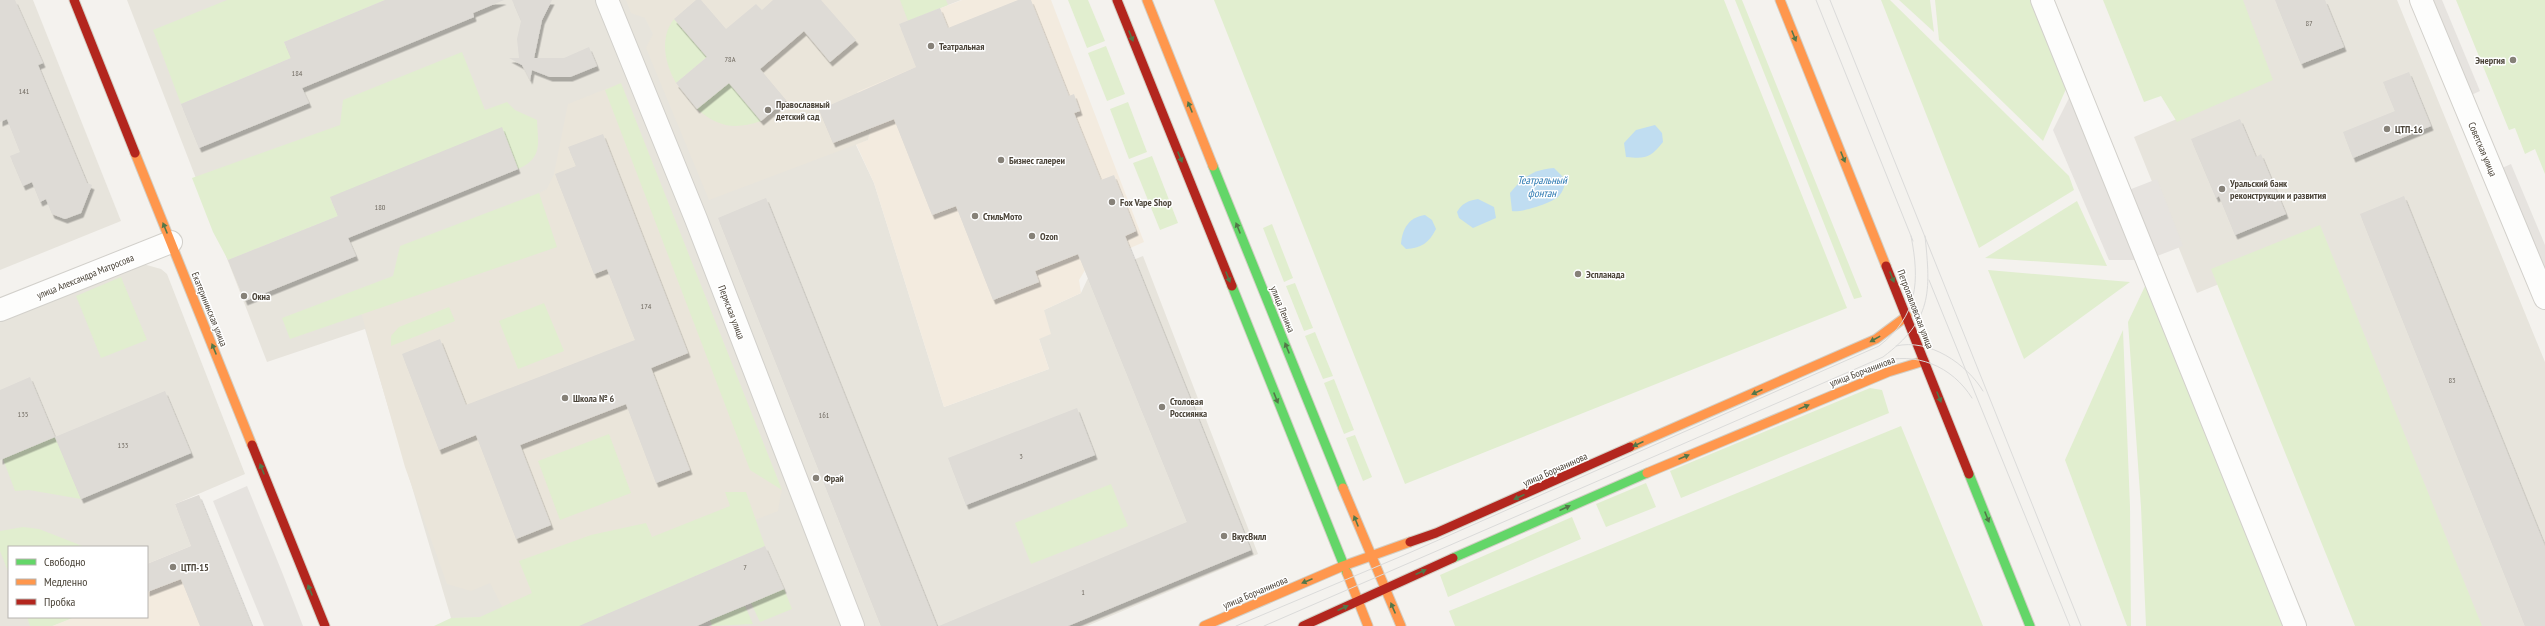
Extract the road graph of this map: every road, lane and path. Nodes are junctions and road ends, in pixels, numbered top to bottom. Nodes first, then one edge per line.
1 (74, 0) edge
2 (607, 0) edge
3 (1117, 0) edge
4 (1147, 0) edge
5 (1780, 0) edge
6 (2042, 0) edge
7 (2421, 0) edge
8 (171, 242) junction
9 (2545, 298) edge
10 (0, 310) edge
11 (1907, 316) junction
12 (1924, 361) junction
13 (1372, 557) junction
14 (1343, 566) junction
15 (1385, 589) junction
16 (1358, 601) junction
17 (325, 626) edge
18 (853, 626) edge
19 (1204, 626) edge
20 (1303, 626) edge
21 (1368, 626) edge
22 (1401, 626) edge
23 (2030, 626) edge
24 (2295, 626) edge

8 -> 1 main road, Екатерининская улица
2 - 18 street, Пермская улица
3 -> 14 main road
13 -> 4 main road, улица Ленина
5 -> 11 main road, Петропавловская улица
6 - 24 street
7 - 9 street, Советская улица
8 - 10 street, улица Александра Матросова
17 -> 8 main road, Екатерининская улица
11 - 12 main road, Петропавловская улица
11 -> 13 main road, улица Борчанинова
15 -> 12 main road, улица Борчанинова
12 -> 23 main road, Петропавловская улица
13 - 14 main road, улица Борчанинова
13 - 15 main road, улица Ленина
14 - 16 main road
14 -> 19 main road, улица Борчанинова
15 - 16 main road, улица Борчанинова
22 -> 15 main road, улица Ленина
20 -> 16 main road, улица Борчанинова
16 - 21 main road

